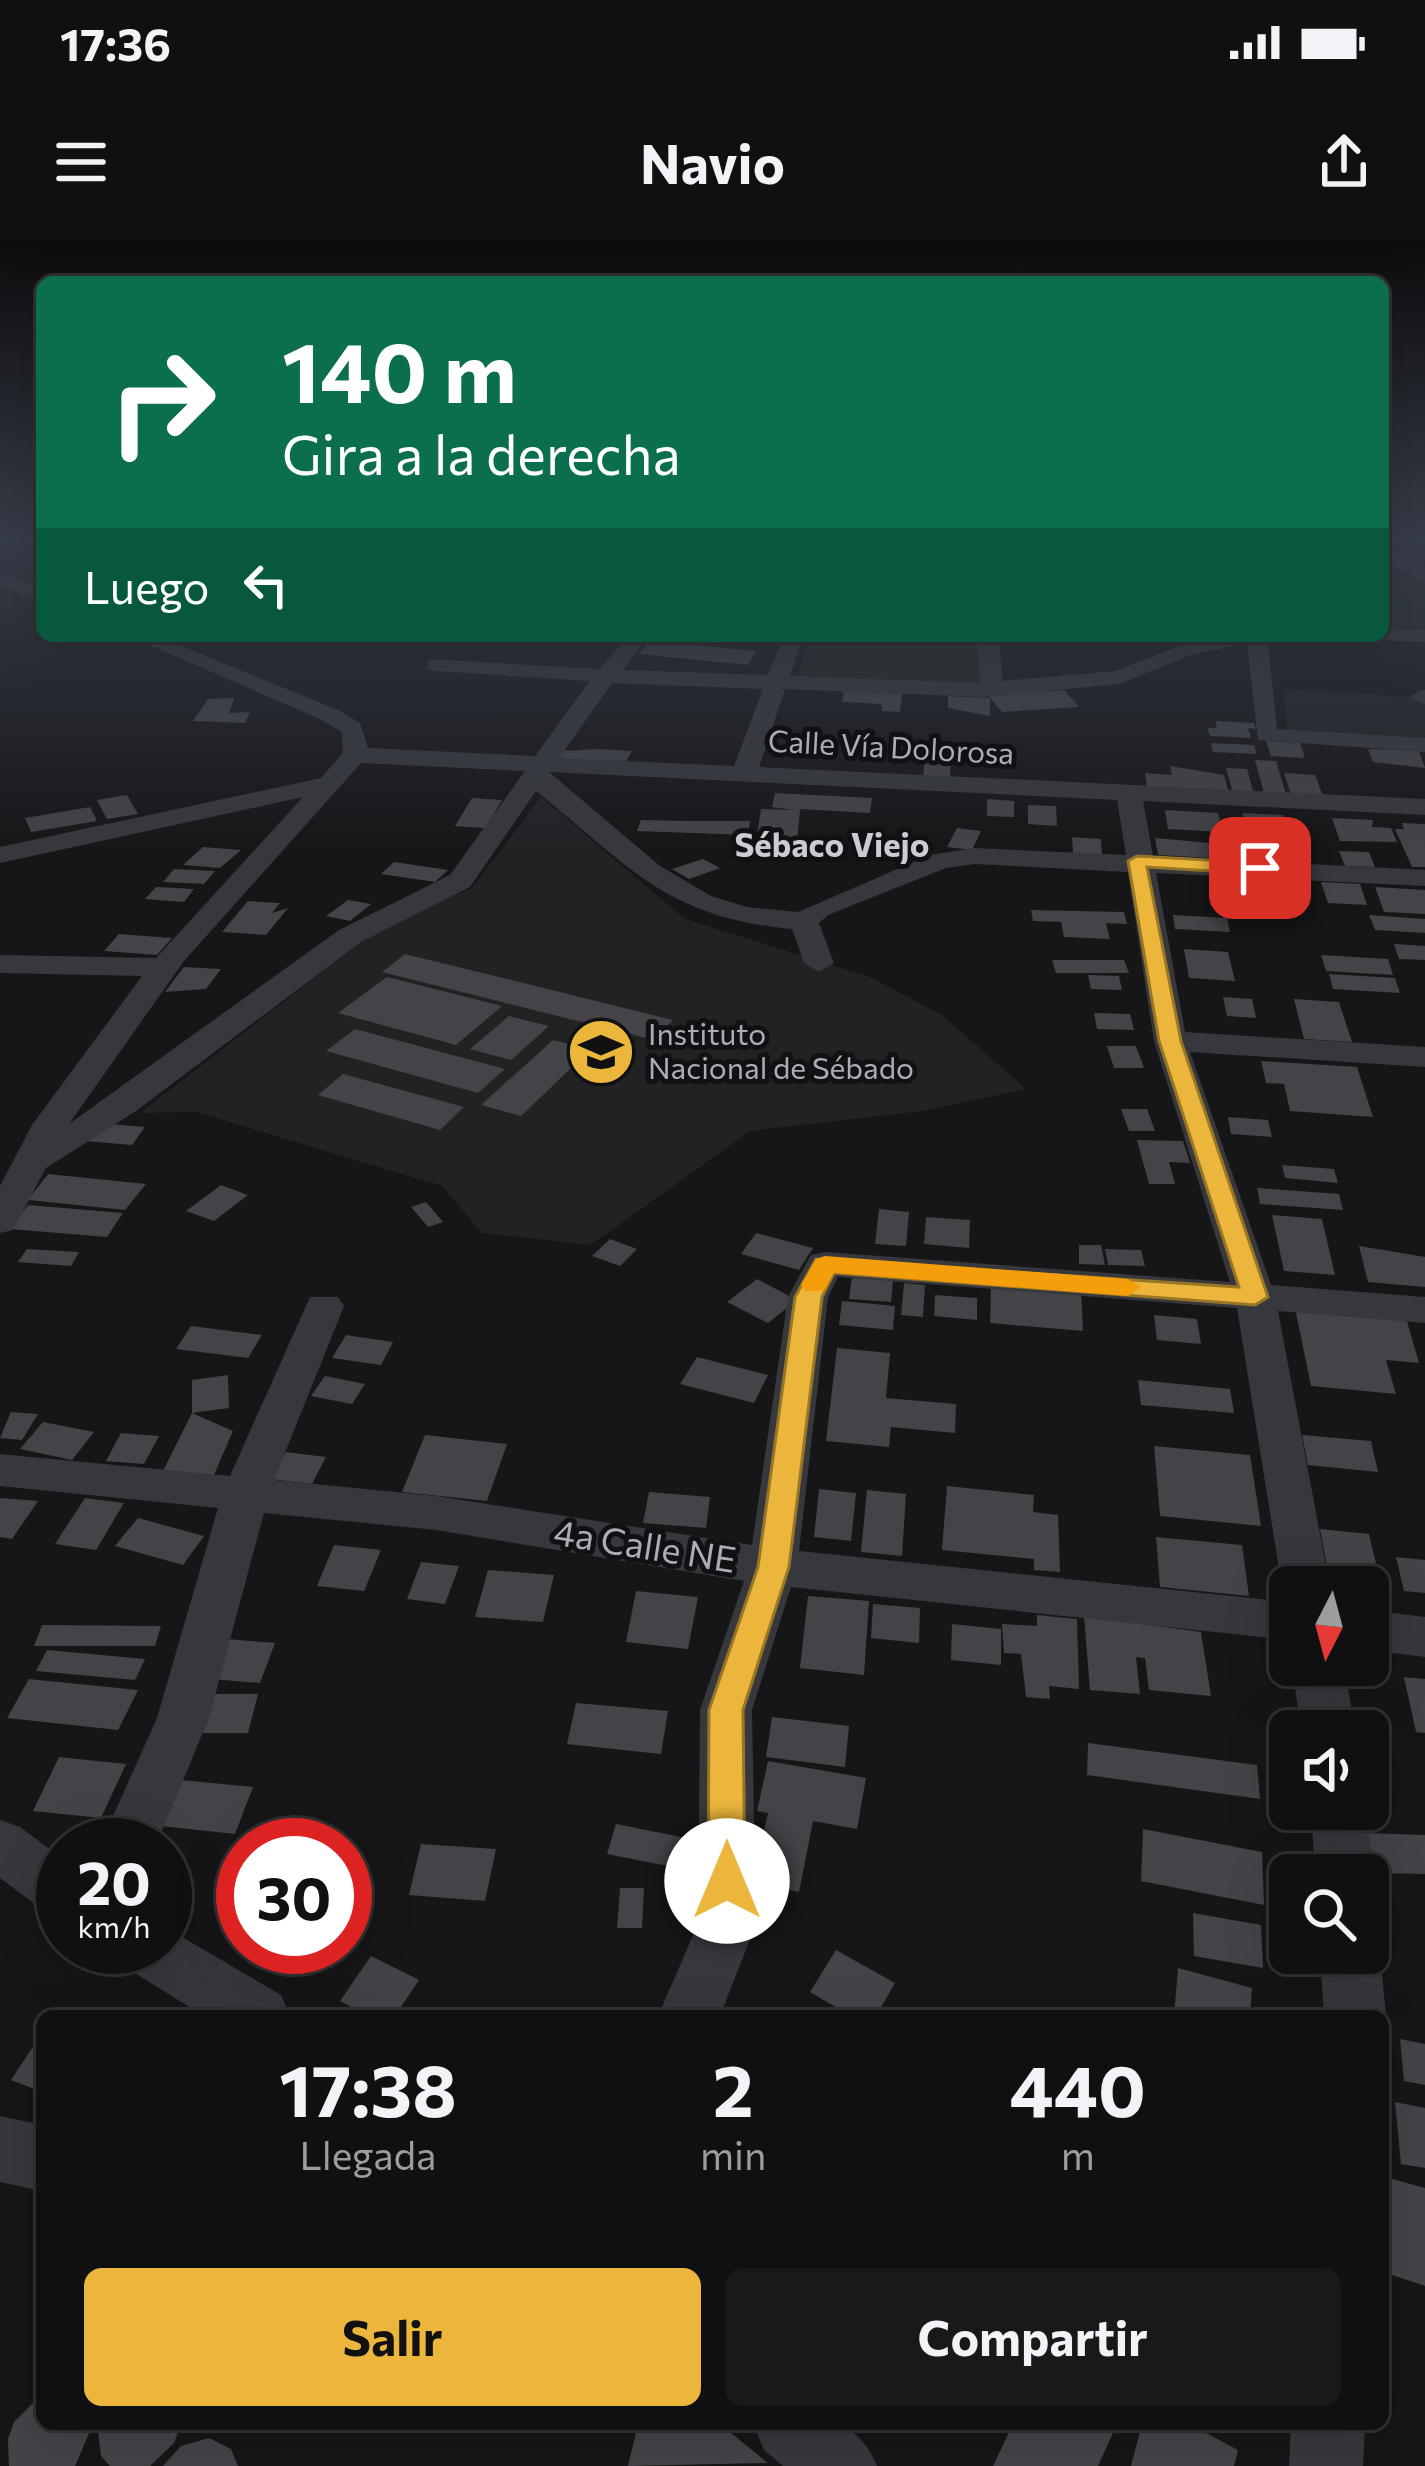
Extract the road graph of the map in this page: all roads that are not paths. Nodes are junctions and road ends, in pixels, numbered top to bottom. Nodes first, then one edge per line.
1 (160, 645) edge
2 (632, 645) edge
3 (790, 645) edge
4 (989, 645) edge
5 (1210, 645) edge
6 (1254, 645) edge
7 (436, 664) dead end
8 (606, 676) junction
9 (777, 683) junction
10 (992, 689) junction
11 (1425, 746) edge
12 (355, 755) junction
13 (541, 771) junction
14 (744, 774) junction
15 (335, 782) junction
16 (1129, 793) junction
17 (1425, 807) edge
18 (3, 854) edge
19 (1137, 861) junction
20 (1425, 878) edge
21 (0, 886) edge
22 (804, 921) junction
23 (819, 963) dead end
24 (0, 964) edge
25 (164, 967) junction
26 (1170, 1041) junction
27 (1425, 1057) edge
28 (36, 1160) junction
29 (0, 1222) edge
30 (1255, 1297) junction
31 (324, 1306) dead end
32 (1425, 1310) edge
33 (0, 1470) edge
34 (245, 1496) junction
35 (1302, 1566) edge
36 (773, 1567) junction
37 (1269, 1619) edge
38 (1389, 1632) edge
39 (1425, 1636) edge
40 (140, 1818) edge
41 (0, 1845) edge
42 (36, 1872) edge
43 (190, 1974) edge
44 (1352, 1974) edge
45 (249, 2010) edge
46 (691, 2010) edge
47 (1355, 2010) edge
48 (0, 2149) edge
49 (36, 2157) edge
50 (797, 2430) edge
51 (1328, 2430) edge
52 (840, 2466) edge
53 (1326, 2466) edge

1 - 12 street
2 - 8 street
3 - 9 street
4 - 10 street
5 - 10 street
6 - 11 street
7 - 8 street
8 - 9 street
8 - 13 street
9 - 10 street
9 - 14 street
12 - 13 street, Calle Vía Dolorosa
12 - 15 street
13 - 14 street, Calle Vía Dolorosa
13 - 22 street
13 - 28 street
14 - 16 street, Calle Vía Dolorosa
15 - 18 street
15 - 25 street
16 - 17 street, Calle Vía Dolorosa
16 - 19 street
18 - 21 street
19 - 20 street
19 - 22 street
19 - 26 street
22 - 23 street
24 - 25 street
25 - 28 street
26 - 27 street
26 - 30 street
28 - 29 street
30 - 32 street
30 - 35 street
30 - 36 street
31 - 34 street
33 - 34 street, 4a Calle NE
34 - 36 street, 4a Calle NE
34 - 40 street
36 - 37 street, 4a Calle NE
36 - 46 street
38 - 39 street
41 - 42 street
43 - 45 street
44 - 47 street
48 - 49 street
50 - 52 street
51 - 53 street

